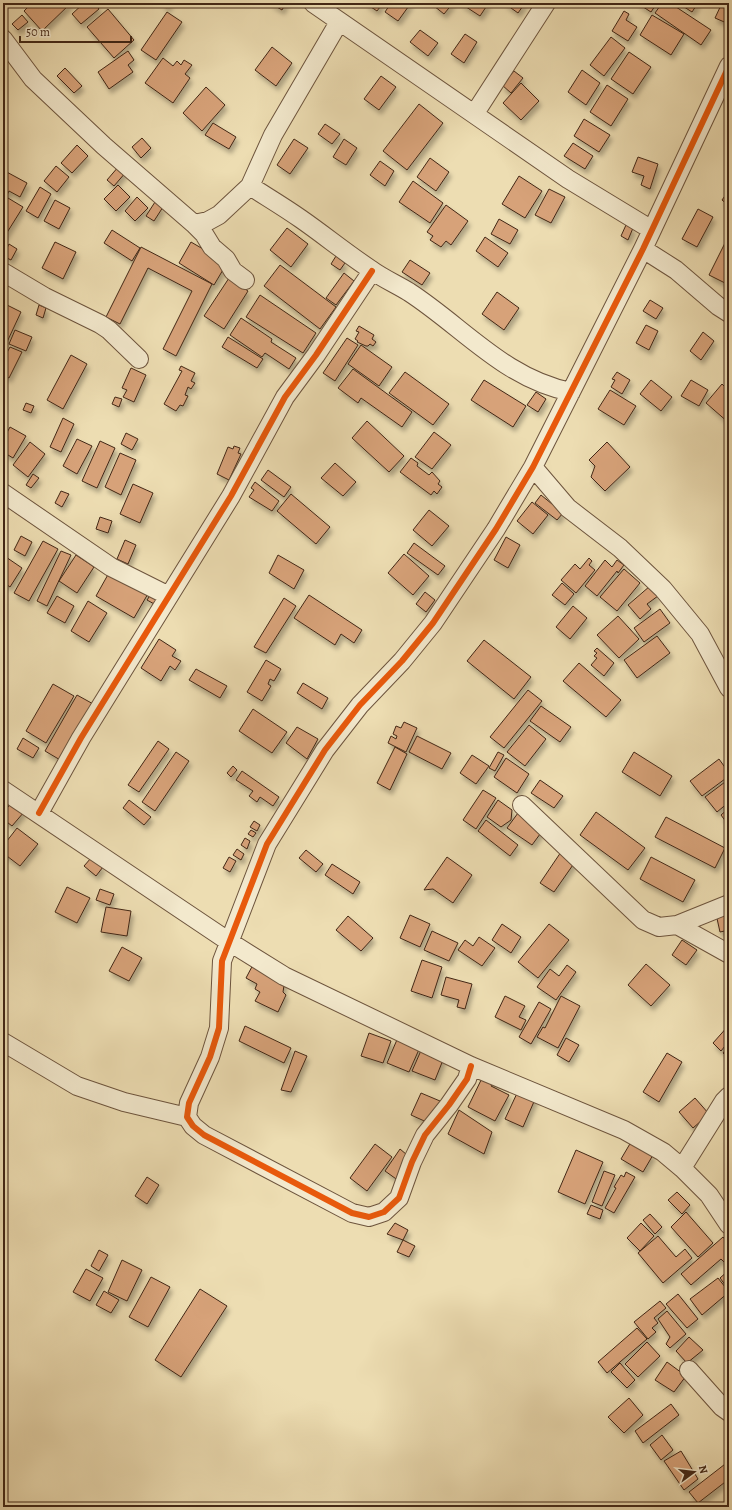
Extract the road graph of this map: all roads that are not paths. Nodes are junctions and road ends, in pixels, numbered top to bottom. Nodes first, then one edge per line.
1 (313, 3) edge
2 (546, 3) edge
3 (340, 22) junction
4 (3, 39) edge
5 (3, 63) edge
6 (21, 64) junction
7 (729, 66) edge
8 (475, 113) junction
9 (250, 186) junction
10 (194, 224) junction
11 (652, 230) junction
12 (643, 249) junction
13 (372, 271) junction
14 (3, 272) edge
15 (245, 280) dead end
16 (729, 312) edge
17 (139, 360) dead end
18 (571, 392) junction
19 (532, 467) junction
20 (3, 493) edge
21 (170, 596) junction
22 (729, 688) edge
23 (3, 790) edge
24 (522, 805) dead end
25 (39, 813) junction
26 (729, 904) edge
27 (703, 913) junction
28 (676, 925) junction
29 (701, 938) junction
30 (228, 941) junction
31 (729, 954) edge
32 (3, 1042) edge
33 (471, 1066) junction
34 (729, 1096) edge
35 (187, 1117) junction
36 (682, 1168) junction
37 (729, 1225) edge
38 (689, 1370) dead end
39 (729, 1412) edge

1 - 3 street
2 - 8 street
3 - 8 street
3 - 9 street
4 - 6 street
5 - 6 street
6 - 10 street
7 - 11 street
8 - 11 street
9 - 10 street
9 - 13 street
10 - 15 street
11 - 12 street
12 - 16 street
12 - 18 street
13 - 18 street
13 - 21 street
14 - 17 street
18 - 19 street
19 - 22 street
19 - 30 street
20 - 21 street
21 - 25 street
23 - 25 street
24 - 28 street
25 - 30 street
26 - 27 street
27 - 28 street
27 - 29 street
28 - 29 street
29 - 31 street
30 - 33 street
30 - 35 street
32 - 35 street
33 - 35 street
33 - 36 street
34 - 36 street
36 - 37 street
38 - 39 street

